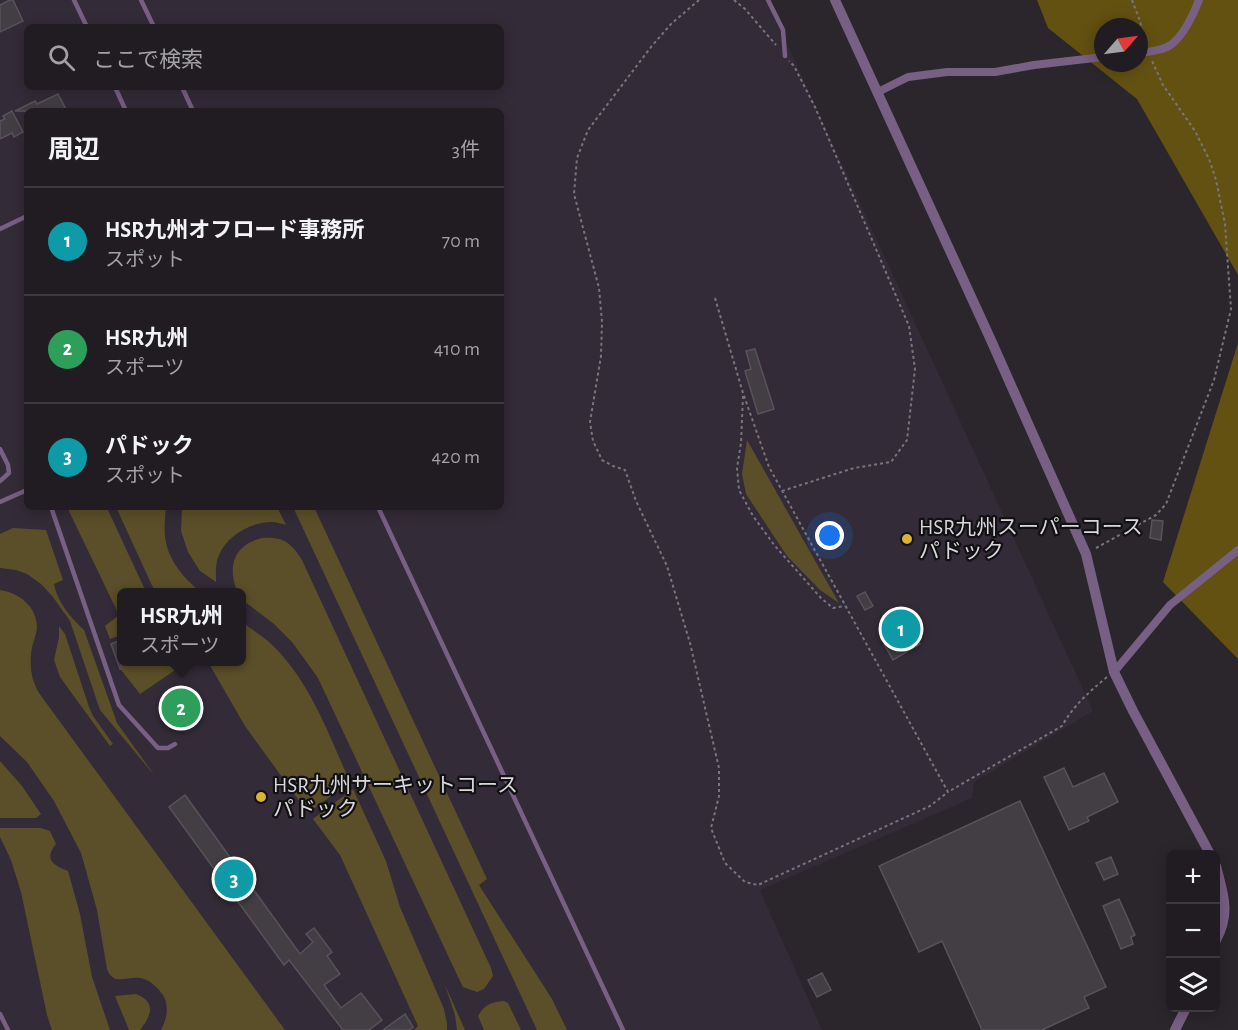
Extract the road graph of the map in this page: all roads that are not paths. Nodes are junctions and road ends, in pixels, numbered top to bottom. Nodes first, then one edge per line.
1 (74, 0) edge
2 (141, 0) edge
3 (768, 0) edge
4 (835, 0) edge
5 (1199, 0) edge
6 (86, 24) edge
7 (153, 24) edge
8 (1148, 52) edge
9 (785, 56) road end
10 (1094, 58) edge
11 (116, 90) edge
12 (183, 90) edge
13 (878, 92) junction
14 (125, 108) edge
15 (192, 108) edge
16 (24, 217) edge
17 (0, 229) edge
18 (0, 449) edge
19 (0, 481) edge
20 (24, 491) edge
21 (0, 502) edge
22 (52, 510) edge
23 (379, 510) edge
24 (1238, 550) edge
25 (1114, 672) junction
26 (175, 744) dead end
27 (1207, 850) edge
28 (1220, 882) edge
29 (1220, 932) edge
30 (1184, 1012) edge
31 (0, 1014) edge
32 (8, 1030) edge
33 (623, 1030) edge
34 (1175, 1030) edge

1 - 6 lane
2 - 7 lane
3 - 9 lane
4 - 13 street
5 - 8 street
10 - 13 street
11 - 14 lane
12 - 15 lane
13 - 25 street
16 - 17 lane
18 - 19 lane
20 - 21 lane
22 - 26 lane
23 - 33 lane
24 - 25 street
25 - 27 street
28 - 29 street
30 - 34 street
31 - 32 lane

